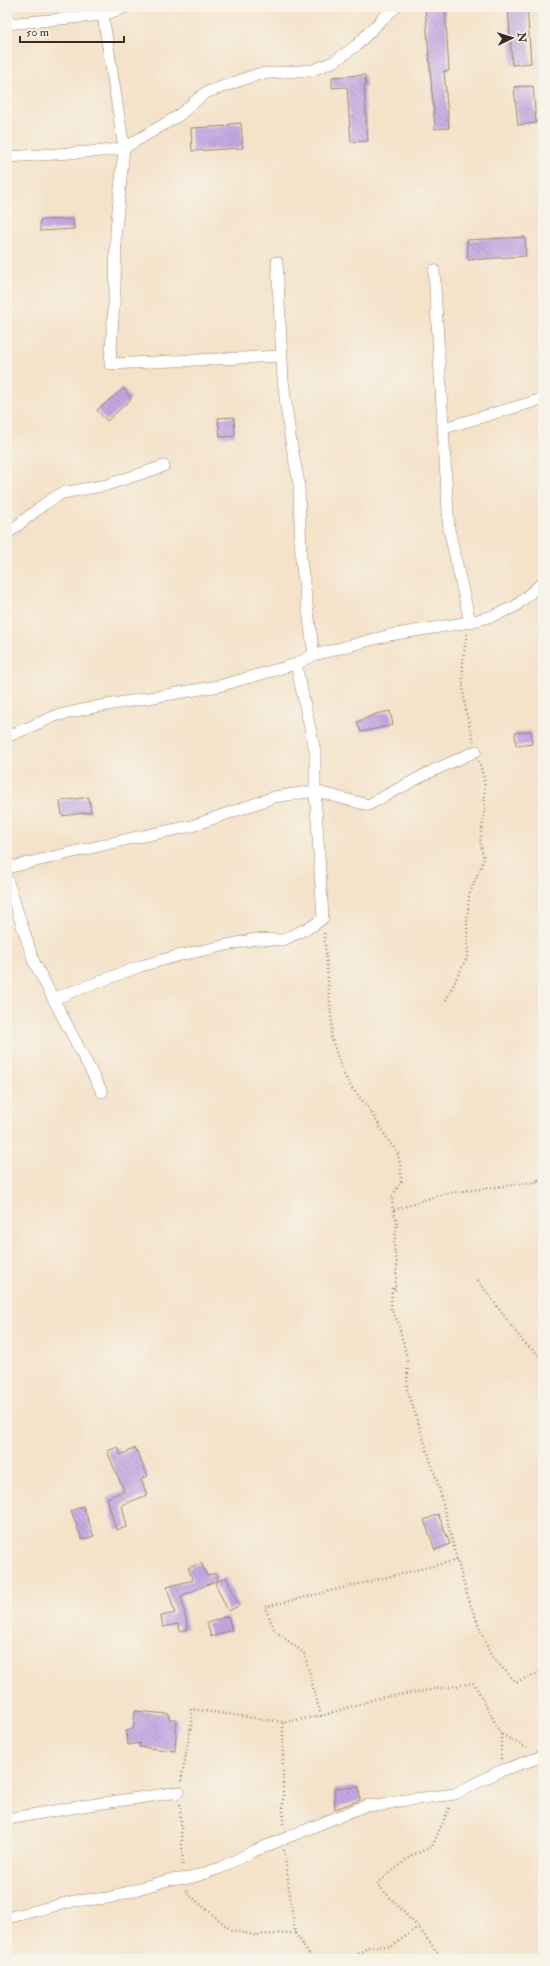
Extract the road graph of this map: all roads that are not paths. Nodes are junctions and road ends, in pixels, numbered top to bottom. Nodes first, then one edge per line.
1 (127, 7) edge
2 (396, 7) edge
3 (103, 15) junction
4 (7, 24) edge
5 (124, 148) junction
6 (7, 157) edge
7 (277, 262) dead end
8 (434, 270) dead end
9 (281, 356) junction
10 (543, 399) edge
11 (444, 428) junction
12 (164, 466) dead end
13 (7, 534) edge
14 (543, 582) edge
15 (470, 622) junction
16 (314, 655) junction
17 (296, 664) junction
18 (7, 738) edge
19 (476, 751) road end
20 (315, 791) junction
21 (7, 868) edge
22 (7, 879) edge
23 (53, 999) junction
24 (102, 1092) dead end
25 (542, 1756) edge
26 (180, 1792) dead end
27 (7, 1820) edge
28 (7, 1918) edge

1 - 3 street
2 - 5 street
3 - 4 street
3 - 5 street
5 - 6 street
5 - 9 street
7 - 9 street
8 - 11 street
9 - 16 street
10 - 11 street
11 - 15 street
12 - 13 street
14 - 15 street
15 - 16 street
16 - 17 street
17 - 18 street
17 - 20 street
19 - 20 street
20 - 21 street
20 - 23 street
22 - 23 street
23 - 24 street
25 - 28 street
26 - 27 street

